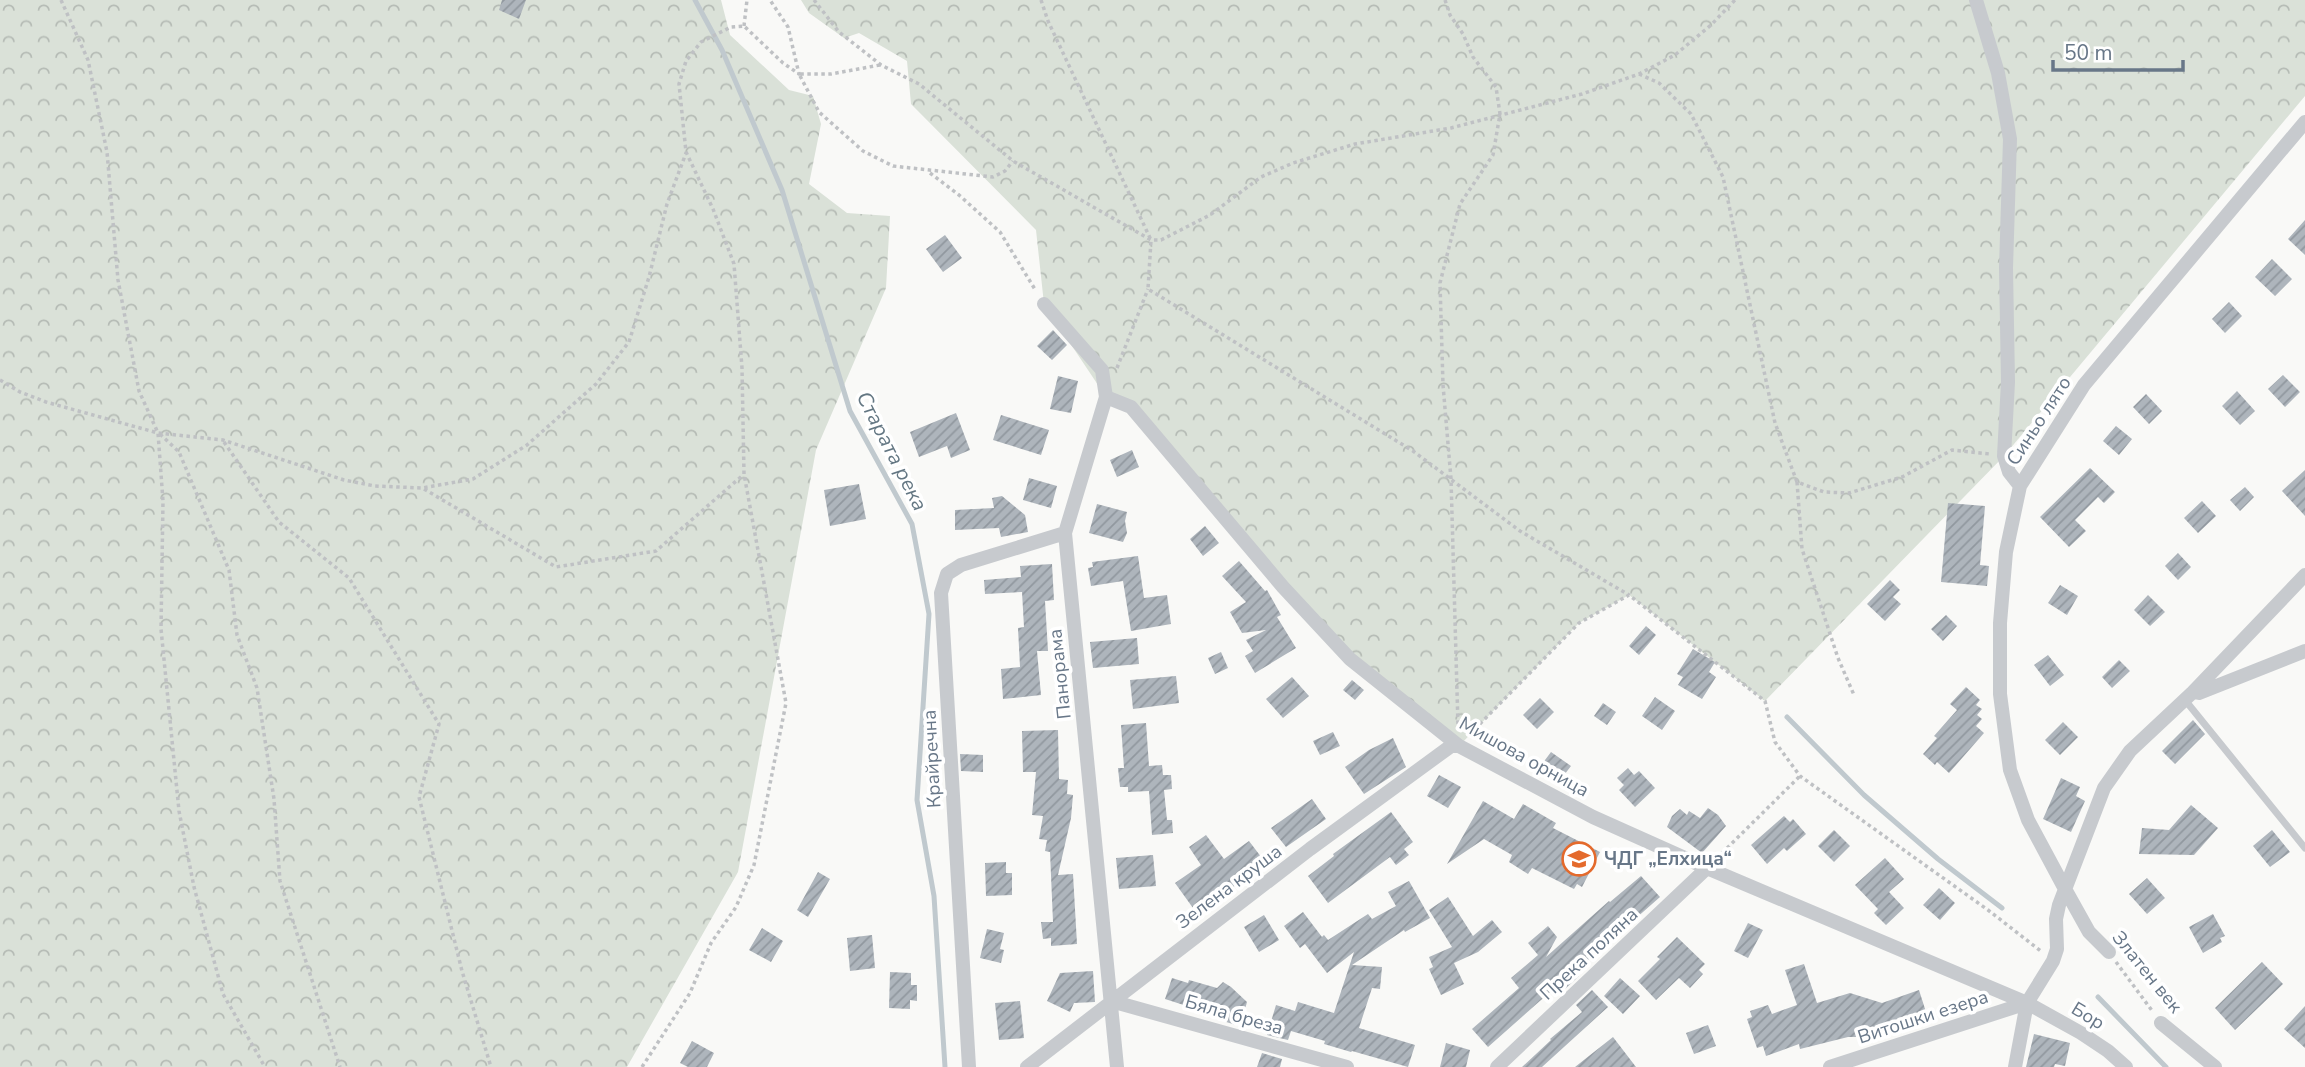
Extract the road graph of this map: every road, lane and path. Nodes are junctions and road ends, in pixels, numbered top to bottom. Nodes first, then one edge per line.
1 (61, 0) edge
2 (747, 0) edge
3 (770, 0) edge
4 (814, 0) edge
5 (1041, 0) edge
6 (1445, 0) edge
7 (1735, 0) edge
8 (1976, 0) edge
9 (744, 26) junction
10 (881, 65) junction
11 (1639, 74) junction
12 (799, 75) junction
13 (1500, 114) junction
14 (2305, 122) edge
15 (686, 152) junction
16 (1013, 161) junction
17 (929, 172) junction
18 (1151, 240) junction
19 (1148, 289) junction
20 (1044, 304) joint
21 (0, 380) edge
22 (1106, 397) junction
23 (158, 433) junction
24 (223, 440) junction
25 (2004, 456) junction
26 (744, 474) junction
27 (1451, 479) junction
28 (1797, 482) junction
29 (2020, 486) junction
30 (422, 488) junction
31 (1065, 533) junction
32 (2305, 575) edge
33 (1629, 595) junction
34 (2305, 651) edge
35 (1854, 695) dead end
36 (2189, 696) junction
37 (1459, 746) junction
38 (1800, 776) junction
39 (2305, 848) edge
40 (1707, 868) junction
41 (2065, 889) junction
42 (2109, 952) joint
43 (2053, 961) junction
44 (1111, 1001) junction
45 (2027, 1003) junction
46 (2161, 1023) joint
47 (265, 1067) edge
48 (340, 1067) edge
49 (491, 1067) edge
50 (642, 1067) edge
51 (969, 1067) edge
52 (1027, 1067) edge
53 (1117, 1067) edge
54 (1347, 1067) edge
55 (1497, 1067) edge
56 (1830, 1067) edge
57 (2015, 1067) edge
58 (2126, 1067) edge
59 (2215, 1067) edge

1 - 23 path
2 - 9 path
3 - 12 path
4 - 10 path
5 - 18 path
6 - 13 path
7 - 11 path
8 - 25 street
9 - 12 path
9 - 15 path
10 - 12 path
10 - 16 path
11 - 13 path
11 - 28 path
12 - 17 path
13 - 18 path
13 - 27 path
14 - 29 street, Синьо лято
15 - 26 path
15 - 30 path
16 - 17 path
16 - 18 path
17 - 20 path
18 - 19 path
19 - 22 path
19 - 27 path
20 - 22 street
21 - 23 path
22 - 31 street, Панорама
22 - 37 street, Мишова орница
23 - 24 path
23 - 47 path
23 - 48 path
24 - 30 path
24 - 49 path
25 - 28 path
25 - 29 street
26 - 30 path
26 - 50 path
27 - 33 path
27 - 37 path
28 - 35 path
29 - 41 street, Синьо лято
31 - 44 street, Панорама
31 - 51 street, Крайречна
32 - 36 street
33 - 37 path
33 - 38 path
34 - 36 street
36 - 39 lane
36 - 41 street
37 - 40 street, Мишова орница
37 - 44 street, Зелена круша
38 - 40 path
38 - 43 path
40 - 45 street, Мишова орница
40 - 55 street, Прека поляна
41 - 42 street, Златен век
41 - 43 street
42 - 46 path, Златен век
43 - 45 street
44 - 52 street, Зелена круша
44 - 53 street, Панорама
44 - 54 street, Бяла бреза
45 - 56 street, Витошки езера
45 - 57 street
45 - 58 street, Бор
46 - 59 street, Златен век

